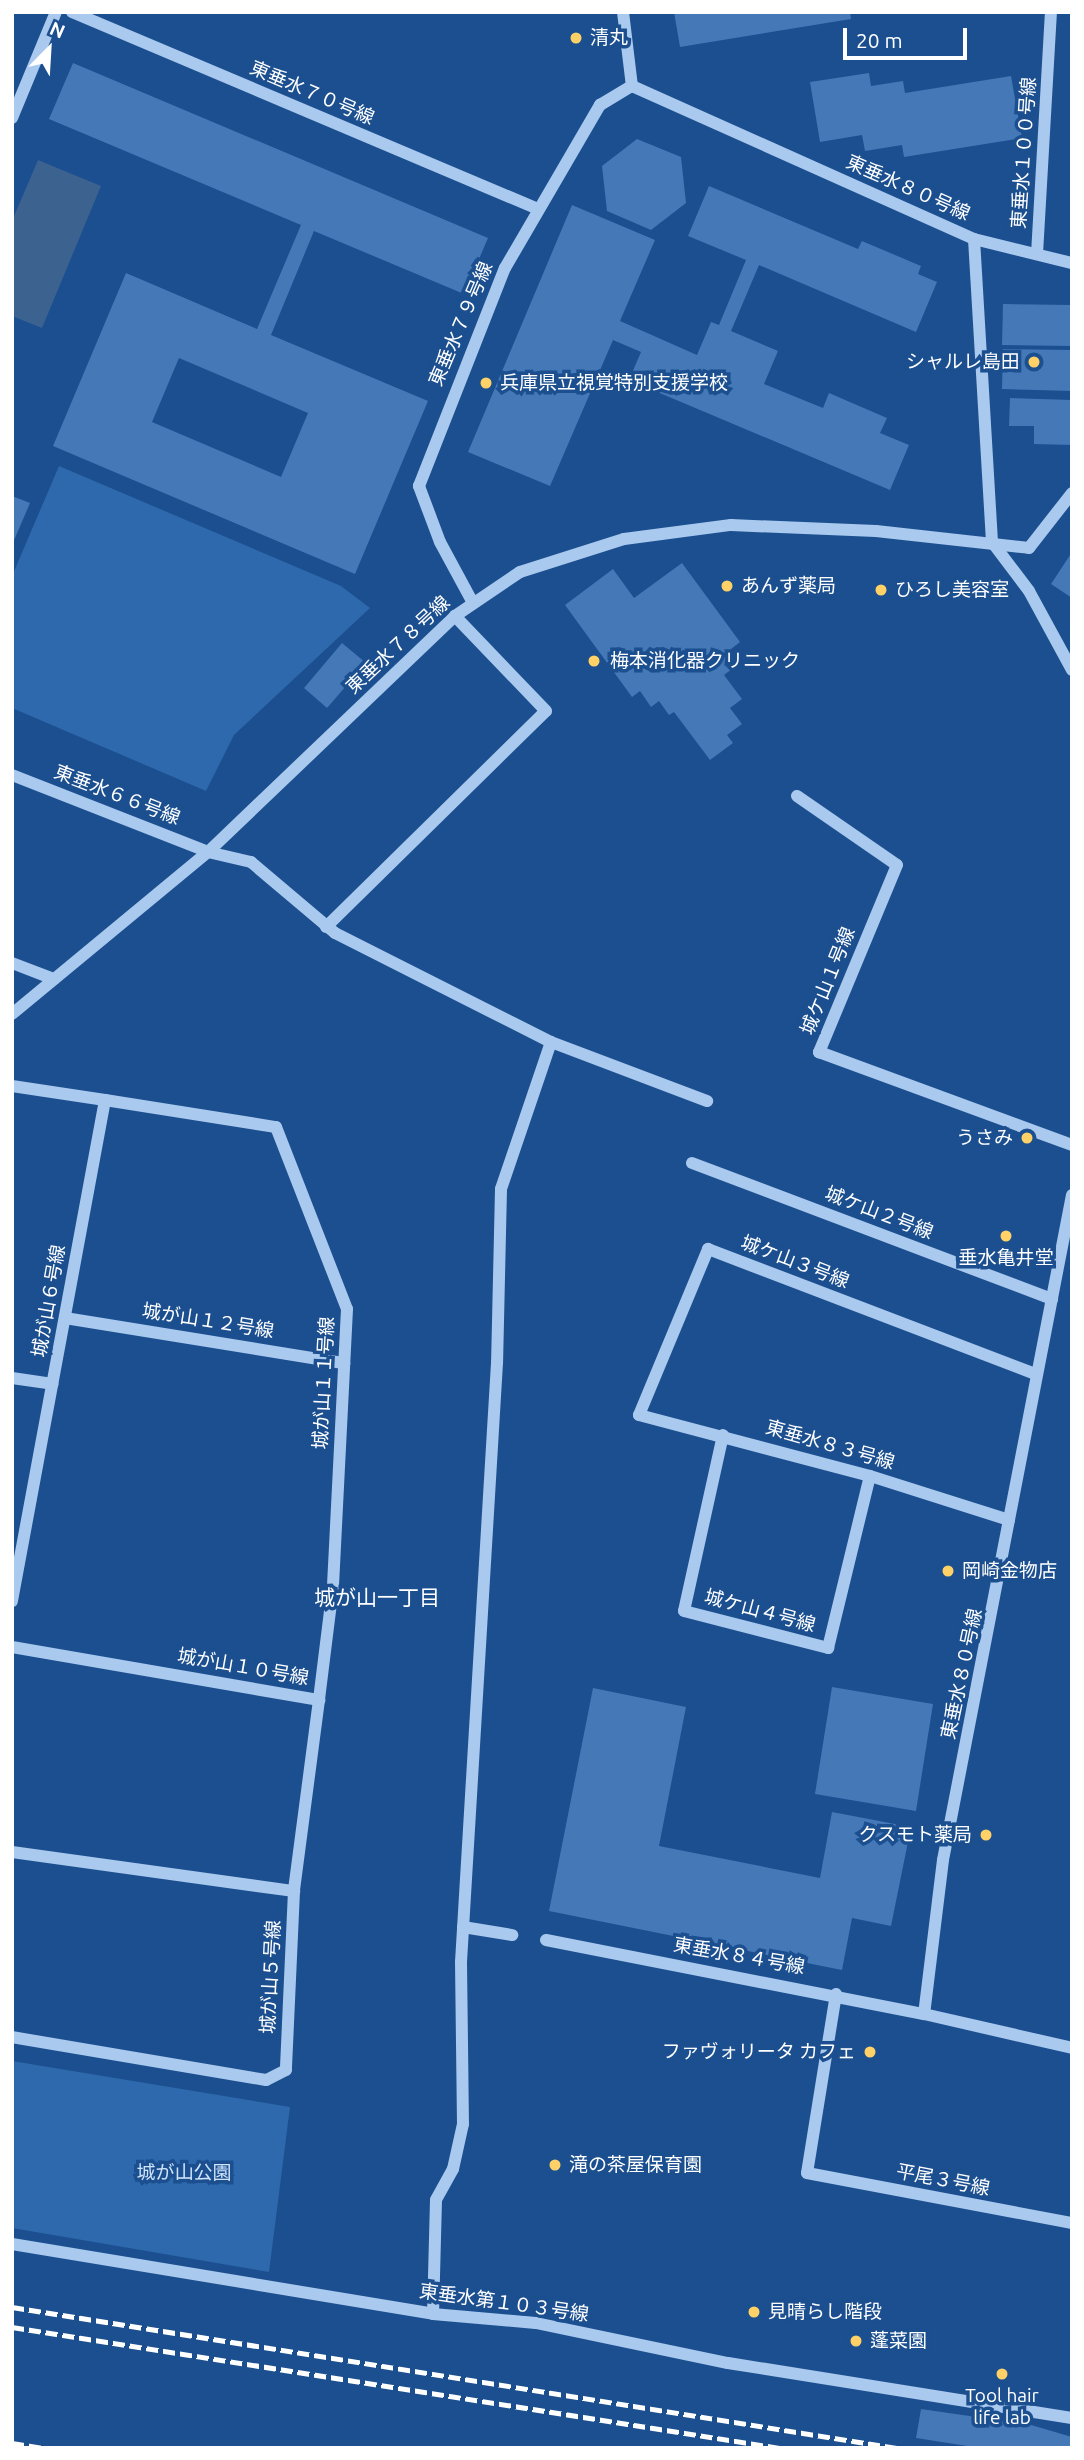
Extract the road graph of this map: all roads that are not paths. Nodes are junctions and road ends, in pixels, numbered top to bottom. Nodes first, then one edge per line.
1 (56, 12) edge
2 (72, 12) edge
3 (623, 12) edge
4 (1051, 12) edge
5 (632, 86) junction
6 (12, 118) edge
7 (538, 209) junction
8 (974, 239) junction
9 (1037, 254) junction
10 (1072, 263) edge
11 (1072, 492) edge
12 (992, 541) junction
13 (473, 603) junction
14 (455, 616) junction
15 (1072, 670) edge
16 (12, 775) edge
17 (797, 796) dead end
18 (208, 852) junction
19 (326, 927) junction
20 (12, 963) edge
21 (54, 979) junction
22 (12, 1014) edge
23 (551, 1042) junction
24 (12, 1086) edge
25 (105, 1100) junction
26 (707, 1101) dead end
27 (1072, 1144) edge
28 (692, 1163) dead end
29 (1072, 1195) edge
30 (1052, 1299) junction
31 (65, 1318) junction
32 (345, 1363) junction
33 (1035, 1374) junction
34 (12, 1378) edge
35 (53, 1384) junction
36 (639, 1415) joint
37 (723, 1435) junction
38 (870, 1476) junction
39 (1009, 1520) junction
40 (12, 1601) edge
41 (12, 1647) edge
42 (319, 1700) junction
43 (12, 1852) edge
44 (294, 1891) junction
45 (463, 1927) junction
46 (512, 1934) dead end
47 (546, 1940) dead end
48 (836, 1994) junction
49 (924, 2014) junction
50 (12, 2037) edge
51 (1072, 2048) edge
52 (1072, 2223) edge
53 (12, 2244) edge
54 (433, 2314) junction
55 (1072, 2418) edge

1 - 6 street
2 - 7 street, 東垂水７０号線
3 - 5 street
4 - 9 street, 東垂水１００号線
5 - 7 street, 東垂水７９号線
5 - 8 street, 東垂水８０号線
7 - 13 street, 東垂水７９号線
8 - 9 street
8 - 12 street, 東垂水８０号線
9 - 10 street
11 - 12 street, 東垂水７８号線
12 - 13 street, 東垂水７８号線
12 - 15 street
13 - 14 street, 東垂水７８号線
14 - 18 street, 東垂水７８号線
14 - 19 street
16 - 18 street, 東垂水６６号線
17 - 27 street, 城ケ山１号線
18 - 19 street, 東垂水６６号線
18 - 21 street, 東垂水７８号線
19 - 23 street, 東垂水６６号線
20 - 21 street
21 - 22 street, 東垂水７８号線
23 - 26 street, 東垂水６６号線
23 - 45 street
24 - 25 street
25 - 31 street, 城が山６号線
25 - 32 street, 城が山１１号線
28 - 30 street, 城ケ山２号線
29 - 30 street, 東垂水８０号線
30 - 33 street, 東垂水８０号線
31 - 32 street, 城が山１２号線
31 - 35 street, 城が山６号線
32 - 42 street, 城が山１１号線
33 - 36 street, 城ケ山３号線
33 - 39 street, 東垂水８０号線
34 - 35 street
35 - 40 street, 城が山６号線
36 - 37 street, 東垂水８３号線
37 - 38 street, 東垂水８３号線
37 - 38 street, 城ケ山４号線
38 - 39 street, 東垂水８３号線
39 - 49 street, 東垂水８０号線
41 - 42 street, 城が山１０号線
42 - 44 street, 城が山１０号線
43 - 44 street
44 - 50 street, 城が山５号線
45 - 46 street
45 - 54 street
47 - 48 street, 東垂水８４号線
48 - 49 street, 東垂水８４号線
48 - 52 street, 平尾３号線
49 - 51 street
53 - 54 street, 東垂水第１０３号線
54 - 55 street, 東垂水第１０３号線

